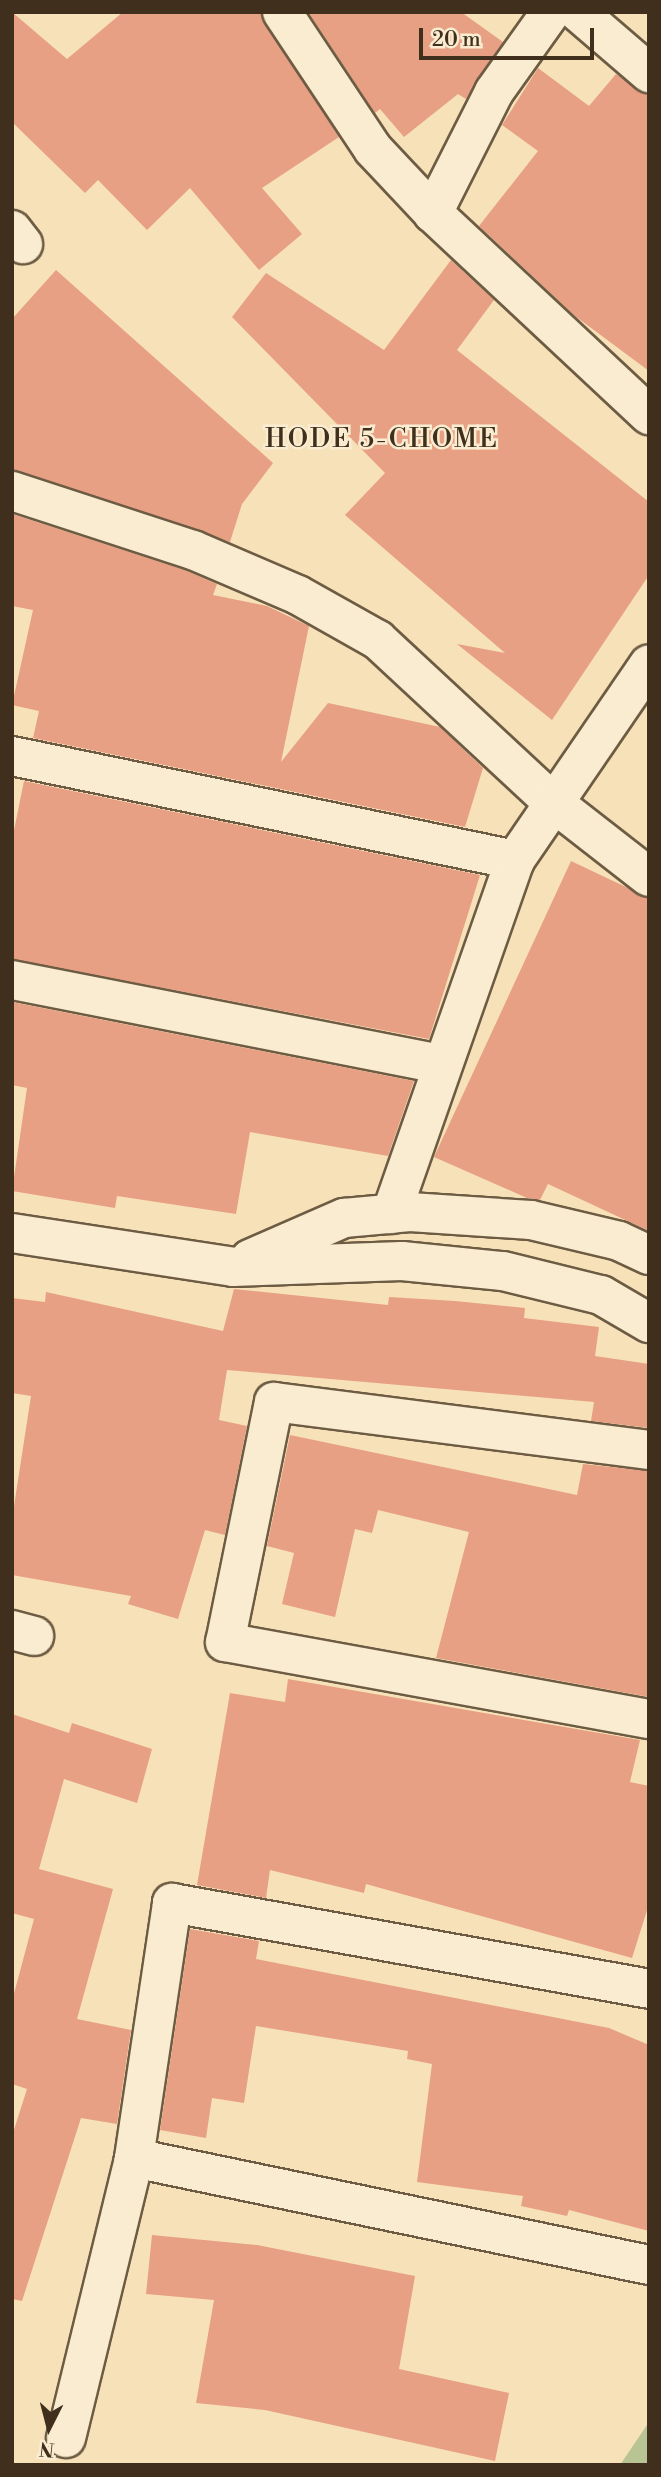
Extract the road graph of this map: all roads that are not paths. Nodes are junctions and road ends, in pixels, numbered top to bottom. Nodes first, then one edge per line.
1 (282, 12) edge
2 (551, 12) edge
3 (578, 12) edge
4 (649, 73) edge
5 (433, 213) junction
6 (649, 415) edge
7 (12, 491) edge
8 (649, 664) edge
9 (12, 756) edge
10 (550, 800) junction
11 (515, 860) junction
12 (649, 877) edge
13 (12, 980) edge
14 (442, 1065) junction
15 (391, 1214) junction
16 (12, 1233) edge
17 (649, 1255) edge
18 (233, 1267) junction
19 (649, 1323) edge
20 (649, 1450) edge
21 (649, 1719) edge
22 (649, 1989) edge
23 (134, 2158) junction
24 (649, 2265) edge
25 (66, 2438) dead end

1 - 5 street
2 - 5 street
3 - 4 street
5 - 6 street
7 - 10 street
8 - 10 street
9 - 11 street
10 - 11 street
10 - 12 street
11 - 14 street
13 - 14 street
14 - 15 street
15 - 17 street
15 - 18 street
16 - 18 street
18 - 19 street
20 - 21 street
22 - 23 street
23 - 24 street
23 - 25 street

